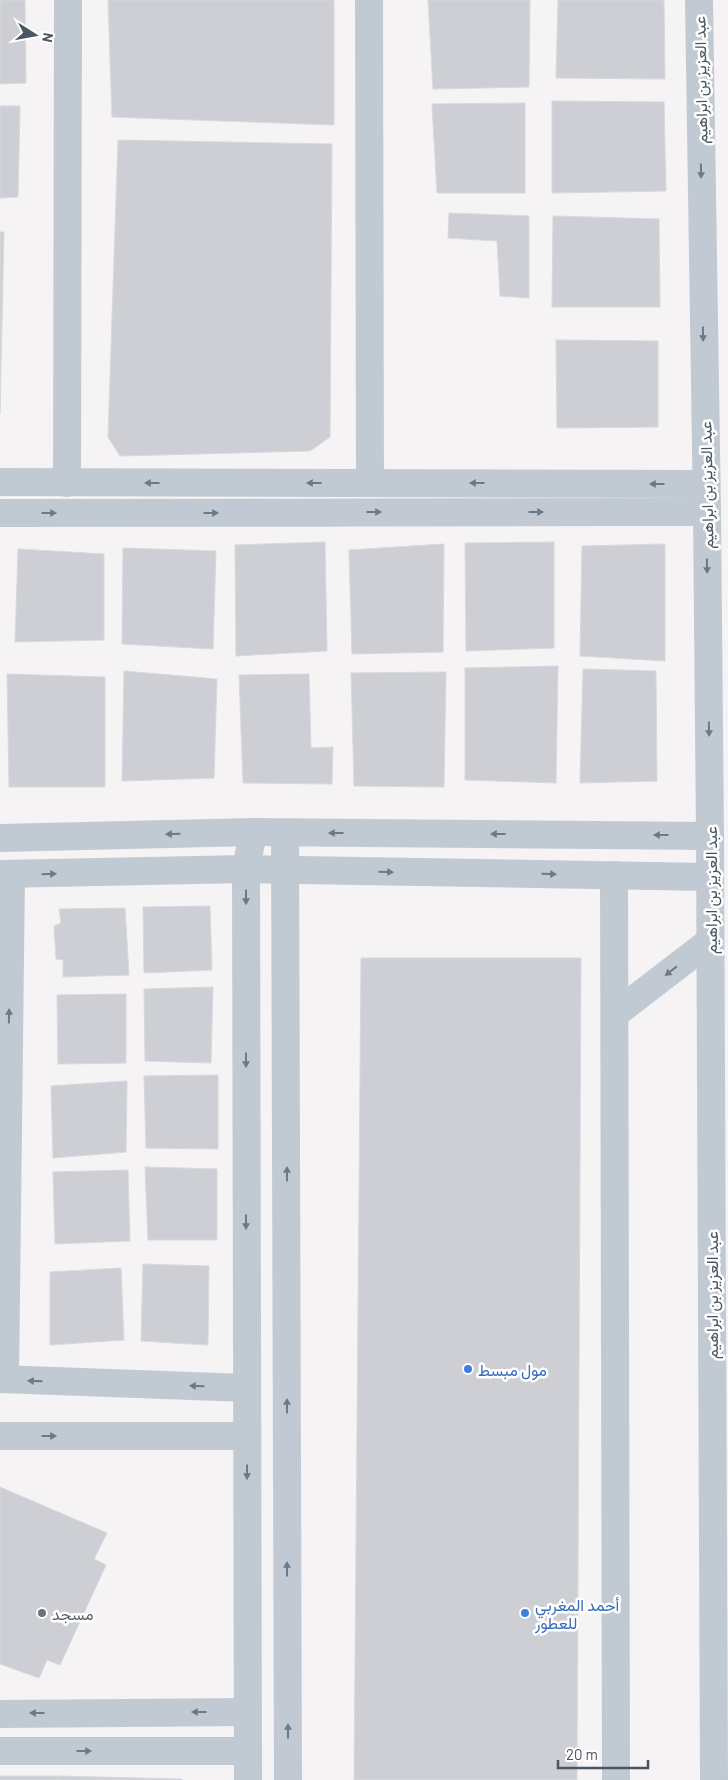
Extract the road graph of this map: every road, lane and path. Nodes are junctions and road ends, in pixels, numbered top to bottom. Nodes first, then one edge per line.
1 (68, 0) edge
2 (368, 0) edge
3 (699, 0) edge
4 (0, 482) edge
5 (67, 483) junction
6 (370, 483) junction
7 (706, 484) junction
8 (707, 512) junction
9 (0, 513) edge
10 (253, 832) junction
11 (285, 833) junction
12 (710, 836) junction
13 (0, 838) edge
14 (246, 869) junction
15 (286, 870) junction
16 (5, 875) edge
17 (614, 876) junction
18 (709, 877) junction
19 (710, 941) junction
20 (615, 1014) junction
21 (719, 1253) edge
22 (2, 1379) edge
23 (246, 1388) junction
24 (0, 1436) edge
25 (246, 1436) junction
26 (248, 1712) junction
27 (0, 1714) edge
28 (248, 1751) junction
29 (0, 1752) edge
30 (248, 1780) edge
31 (288, 1780) edge
32 (616, 1780) edge
33 (714, 1780) edge

1 - 5 street
2 - 6 street
3 -> 7 street, عبد العزيز بن ابراهيم
4 - 5 street
6 -> 5 street
7 -> 6 street
7 - 8 street, عبد العزيز بن ابراهيم
9 -> 8 street
8 -> 12 street, عبد العزيز بن ابراهيم
10 - 11 street
10 -> 13 street
10 - 14 street
12 -> 11 street
11 - 15 street
12 - 18 street, عبد العزيز بن ابراهيم
14 - 15 street
16 -> 14 street
14 -> 23 street
15 -> 17 street
31 -> 15 street
22 -> 16 street
17 - 18 street
17 - 20 street
18 - 19 street, عبد العزيز بن ابراهيم
19 -> 20 street
19 - 21 street, عبد العزيز بن ابراهيم
20 - 32 street
21 - 33 street, عبد العزيز بن ابراهيم
23 -> 22 street
23 - 25 street
24 -> 25 street
25 -> 26 street
26 -> 27 street
26 - 28 street
29 -> 28 street
28 - 30 street

